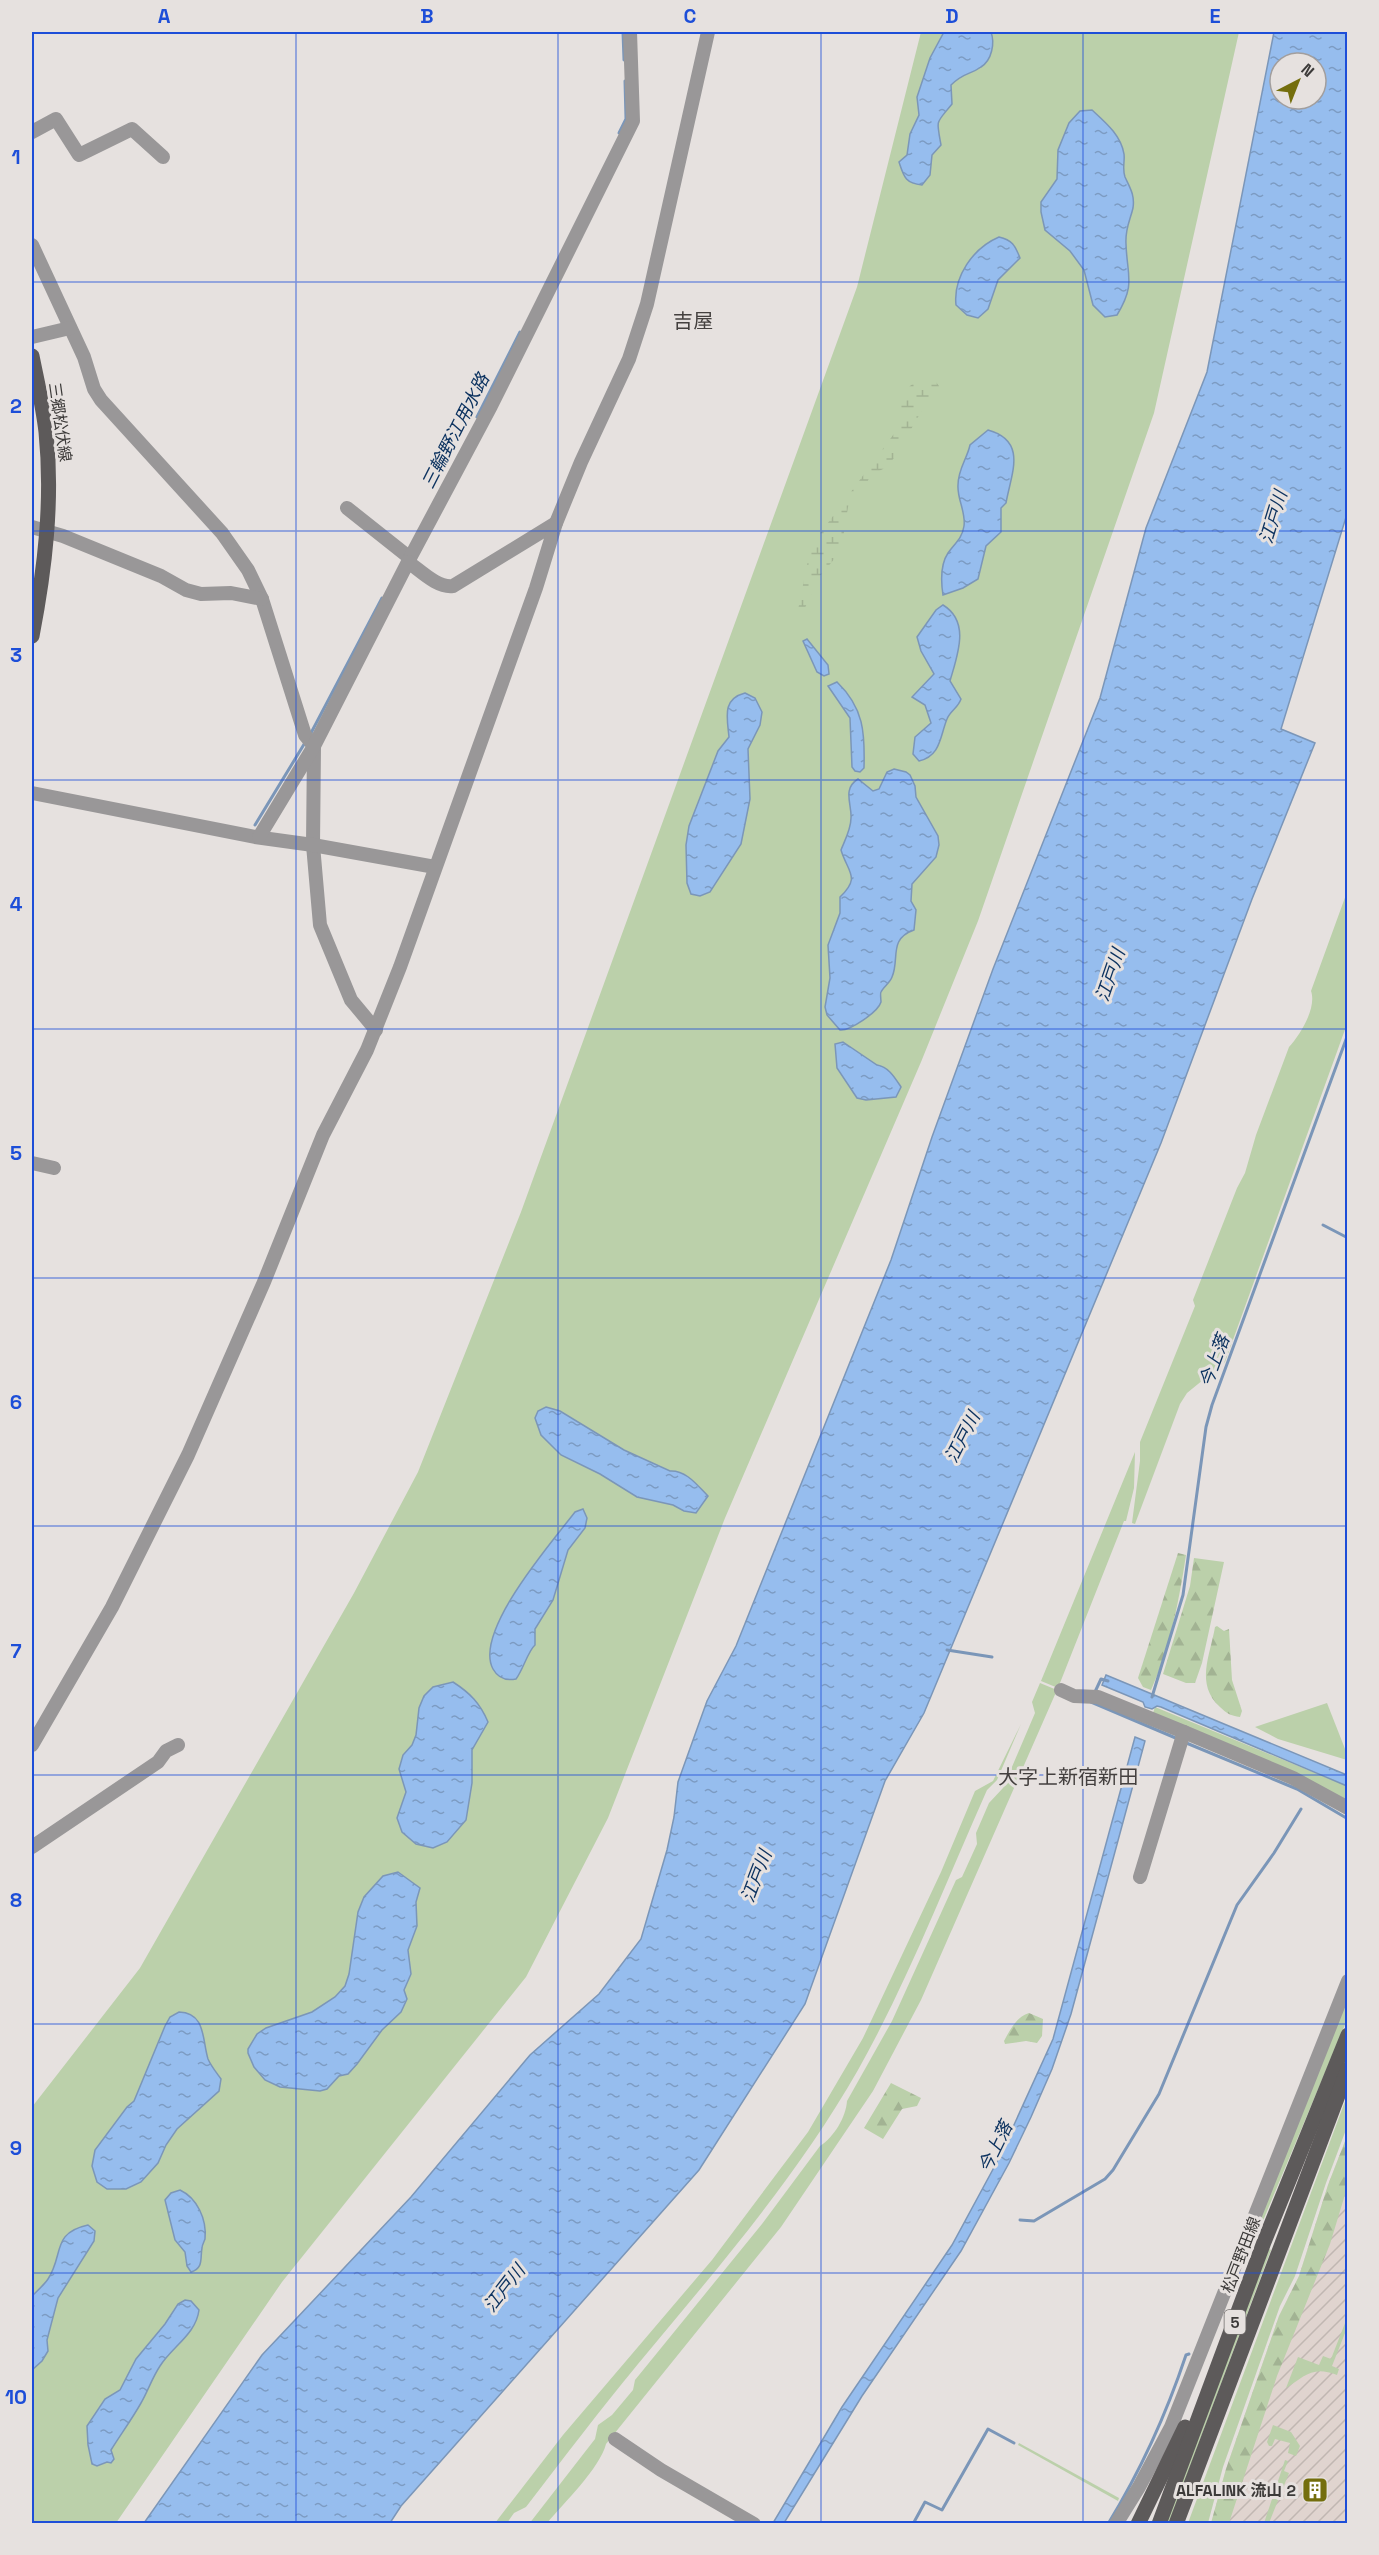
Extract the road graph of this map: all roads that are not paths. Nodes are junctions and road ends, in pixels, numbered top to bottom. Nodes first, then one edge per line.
1 (630, 32) edge
2 (708, 32) edge
3 (32, 132) edge
4 (163, 157) dead end
5 (33, 243) edge
6 (70, 328) junction
7 (32, 337) edge
8 (32, 356) edge
9 (347, 508) dead end
10 (556, 523) junction
11 (32, 527) edge
12 (47, 533) junction
13 (410, 561) junction
14 (262, 599) junction
15 (32, 636) edge
16 (314, 746) junction
17 (32, 793) edge
18 (259, 837) junction
19 (313, 844) junction
20 (435, 867) junction
21 (376, 1030) junction
22 (32, 1163) edge
23 (54, 1168) dead end
24 (1061, 1690) dead end
25 (1182, 1738) junction
26 (32, 1744) edge
27 (178, 1745) dead end
28 (1347, 1808) edge
29 (32, 1847) edge
30 (1140, 1877) dead end
31 (1347, 1981) edge
32 (1347, 2035) edge
33 (1347, 2069) edge
34 (1264, 2242) junction
35 (615, 2439) dead end
36 (754, 2523) edge
37 (1116, 2523) edge
38 (1138, 2523) edge
39 (1159, 2523) edge
40 (1176, 2523) edge

1 - 13 street
2 - 10 street
3 - 4 street
5 - 6 street
6 - 7 street
6 - 14 street
8 - 12 main road, 三郷松伏線
9 - 13 street
10 - 13 street
10 - 20 street
11 - 12 street
12 - 14 street
12 - 15 main road, 三郷松伏線
13 - 16 street
14 - 16 street
16 - 18 street
16 - 19 street
17 - 18 street
18 - 19 street
19 - 20 street
19 - 21 street
20 - 21 street
21 - 26 street
22 - 23 street
24 - 25 street
25 - 28 street
25 - 30 street
27 - 29 street
31 - 37 street
32 - 34 main road, 松戸野田線 / 5
33 - 40 main road, 松戸野田線 / 5
34 - 38 main road
34 - 39 main road, 松戸野田線 / 5
35 - 36 street

